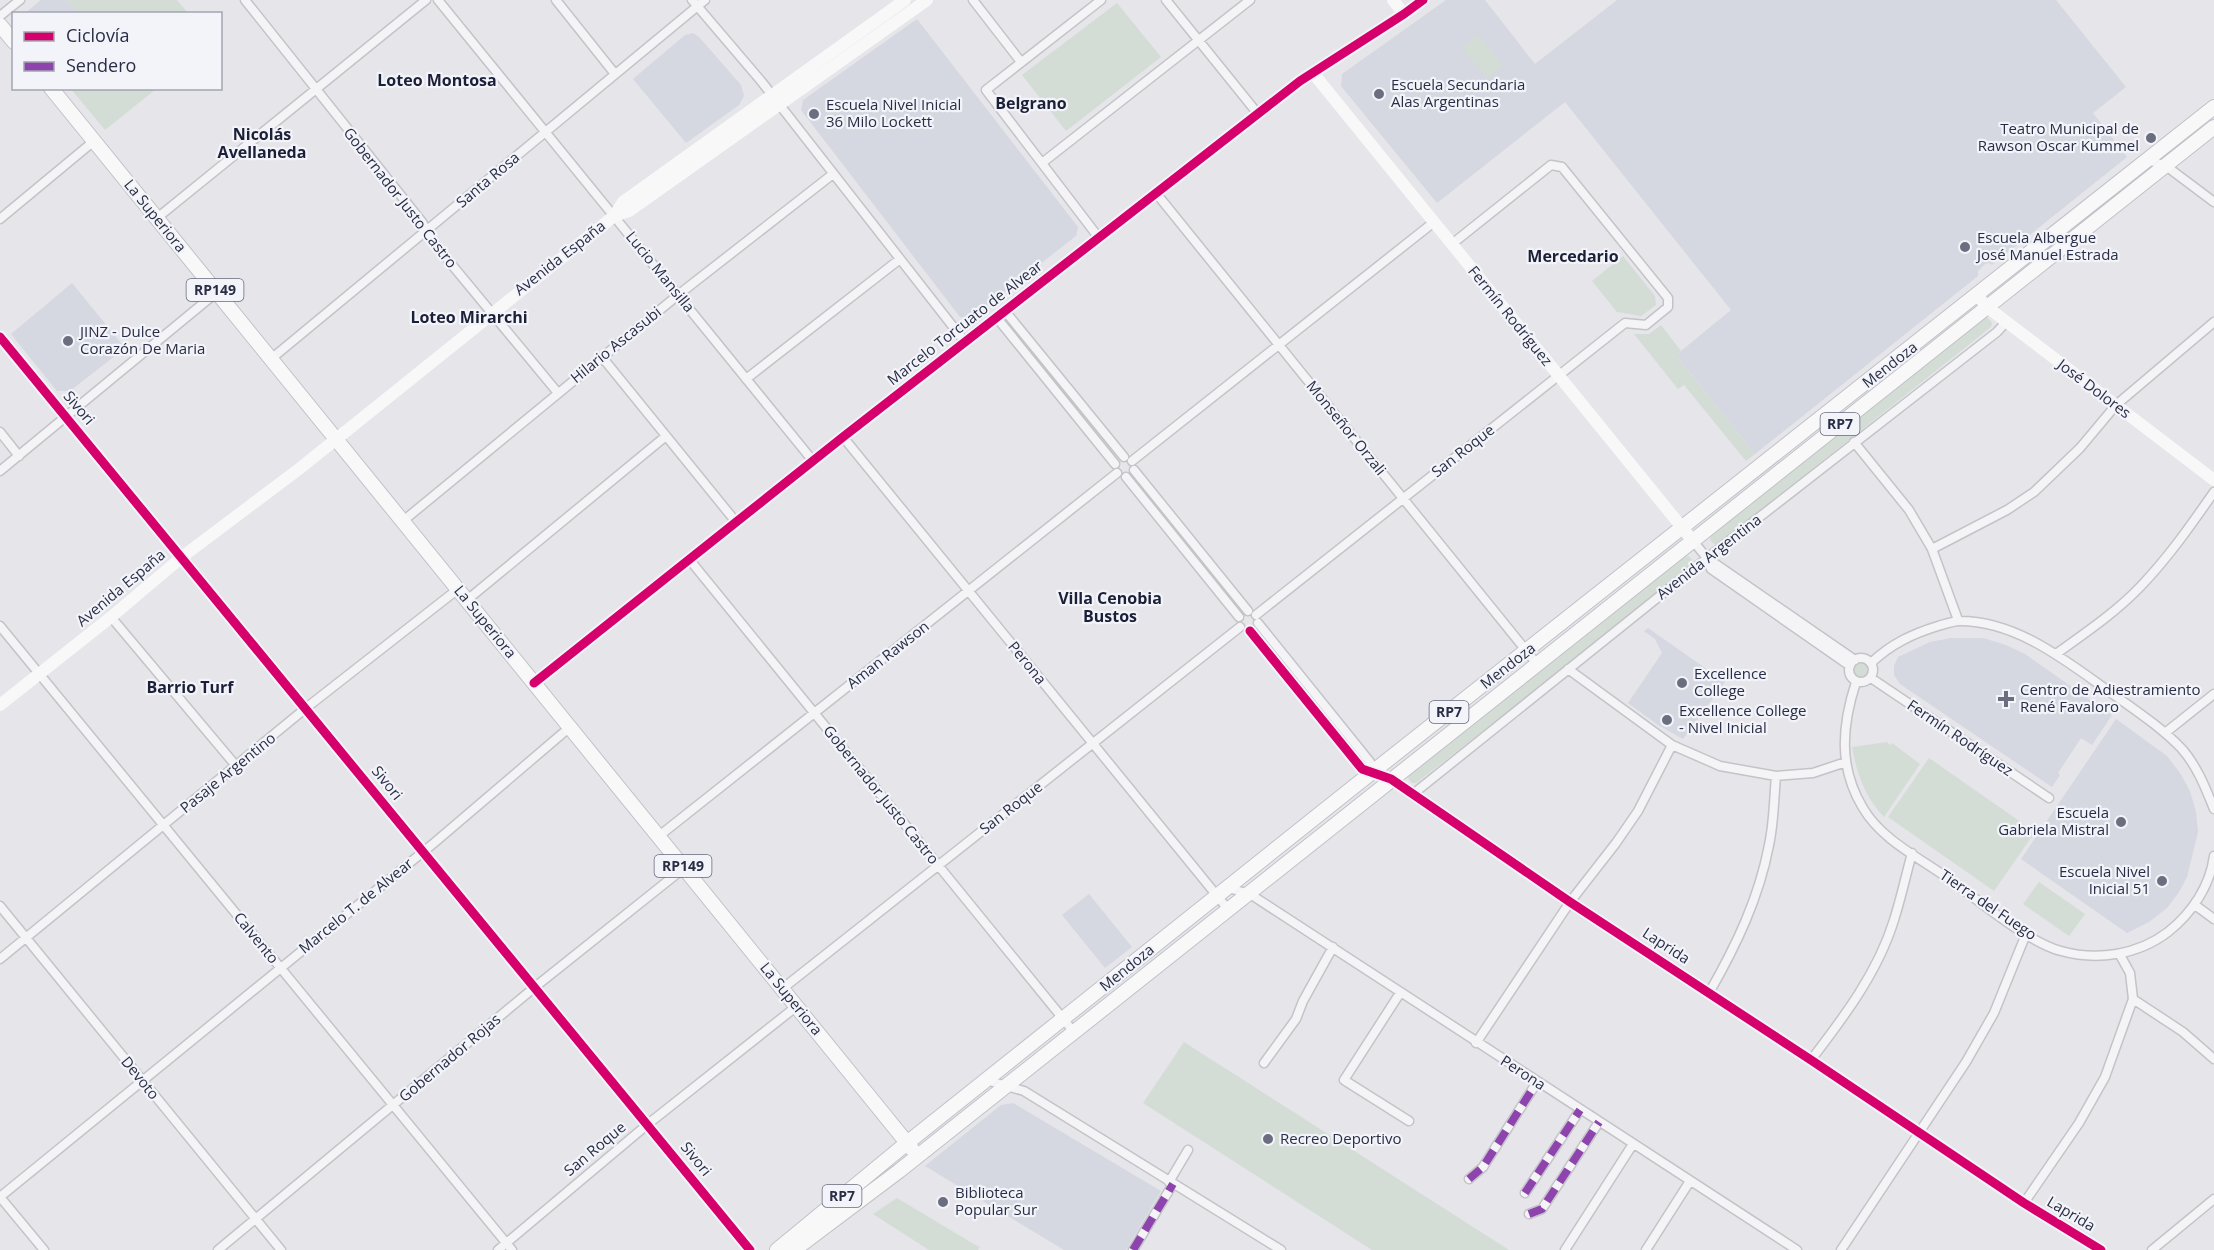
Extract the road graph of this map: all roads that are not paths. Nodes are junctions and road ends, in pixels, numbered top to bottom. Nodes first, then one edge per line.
1 (20, 0) edge
2 (245, 0) edge
3 (426, 0) edge
4 (438, 0) edge
5 (556, 0) edge
6 (705, 0) edge
7 (905, 0) edge
8 (927, 0) edge
9 (973, 0) edge
10 (1101, 0) edge
11 (1166, 0) edge
12 (1250, 0) edge
13 (1393, 0) edge
14 (1416, 2) edge
15 (694, 3) edge
16 (1404, 14) junction
17 (0, 16) edge
18 (0, 26) edge
19 (12, 40) edge
20 (1199, 40) junction
21 (1021, 62) junction
22 (1313, 73) junction
23 (615, 74) junction
24 (316, 89) junction
25 (53, 90) edge
26 (775, 99) junction
27 (2214, 107) edge
28 (1258, 114) junction
29 (2214, 127) edge
30 (546, 132) junction
31 (94, 141) junction
32 (2171, 142) junction
33 (2148, 160) junction
34 (1042, 163) junction
35 (2166, 166) junction
36 (833, 174) junction
37 (1156, 193) junction
38 (2214, 202) edge
39 (614, 216) junction
40 (0, 219) edge
41 (157, 219) junction
42 (1434, 222) junction
43 (427, 231) junction
44 (1099, 237) junction
45 (1452, 244) junction
46 (900, 259) junction
47 (217, 292) junction
48 (678, 295) junction
49 (1977, 295) junction
50 (1987, 307) junction
51 (491, 313) junction
52 (1001, 314) junction
53 (2007, 322) junction
54 (2214, 322) edge
55 (0, 337) edge
56 (965, 342) junction
57 (1279, 345) junction
58 (602, 357) junction
59 (272, 359) junction
60 (1558, 376) junction
61 (746, 379) junction
62 (558, 393) junction
63 (2116, 405) junction
64 (67, 417) junction
65 (0, 432) edge
66 (666, 436) junction
67 (843, 437) junction
68 (336, 439) junction
69 (1854, 442) junction
70 (19, 456) junction
71 (813, 461) junction
72 (1130, 463) junction
73 (1116, 469) junction
74 (0, 471) edge
75 (1126, 477) junction
76 (2214, 480) edge
77 (2214, 492) edge
78 (1403, 498) junction
79 (403, 521) junction
80 (736, 522) junction
81 (1683, 529) junction
82 (1693, 541) junction
83 (1932, 549) junction
84 (182, 557) junction
85 (1707, 558) junction
86 (689, 559) junction
87 (968, 591) junction
88 (463, 595) junction
89 (1254, 616) junction
90 (111, 617) junction
91 (1239, 617) junction
92 (1958, 620) junction
93 (0, 627) edge
94 (1240, 627) junction
95 (1250, 631) junction
96 (1527, 651) junction
97 (2056, 654) junction
98 (1537, 663) junction
99 (1852, 663) junction
100 (1871, 663) junction
101 (1568, 669) junction
102 (39, 674) junction
103 (1871, 678) junction
104 (1856, 682) junction
105 (534, 683) junction
106 (2214, 694) edge
107 (0, 705) edge
108 (306, 708) junction
109 (814, 713) junction
110 (570, 727) junction
111 (2165, 733) junction
112 (1093, 744) junction
113 (1672, 745) junction
114 (1846, 762) junction
115 (237, 767) junction
116 (1372, 773) junction
117 (1776, 776) junction
118 (1391, 779) junction
119 (1413, 794) junction
120 (2049, 798) dead end
121 (2214, 809) edge
122 (164, 825) junction
123 (659, 836) junction
124 (423, 851) junction
125 (1912, 853) junction
126 (2214, 856) edge
127 (939, 866) junction
128 (684, 868) junction
129 (1252, 868) junction
130 (1249, 893) junction
131 (1217, 894) junction
132 (1570, 902) junction
133 (2195, 905) junction
134 (0, 906) edge
135 (1227, 908) junction
136 (2214, 919) edge
137 (1209, 923) junction
138 (2026, 934) junction
139 (26, 938) junction
140 (1333, 948) junction
141 (2120, 955) junction
142 (0, 959) edge
143 (280, 968) junction
144 (535, 987) junction
145 (783, 989) junction
146 (1400, 993) junction
147 (1709, 993) junction
148 (2133, 999) junction
149 (797, 1006) junction
150 (1064, 1019) junction
151 (1073, 1031) junction
152 (1476, 1042) junction
153 (1017, 1056) junction
154 (2214, 1059) edge
155 (1811, 1060) junction
156 (1264, 1063) dead end
157 (1021, 1073) junction
158 (986, 1080) junction
159 (142, 1081) junction
160 (1537, 1082) junction
161 (1005, 1085) junction
162 (1024, 1091) junction
163 (394, 1105) junction
164 (1580, 1110) junction
165 (1409, 1121) dead end
166 (1599, 1122) junction
167 (648, 1124) junction
168 (1919, 1132) junction
169 (908, 1143) junction
170 (1633, 1144) junction
171 (1188, 1150) dead end
172 (917, 1155) junction
173 (1469, 1179) dead end
174 (1690, 1181) junction
175 (1171, 1183) junction
176 (1525, 1193) dead end
177 (0, 1197) edge
178 (2214, 1199) edge
179 (2024, 1203) junction
180 (1528, 1214) dead end
181 (256, 1219) junction
182 (509, 1247) edge
183 (44, 1250) edge
184 (218, 1250) edge
185 (280, 1250) edge
186 (498, 1250) edge
187 (750, 1250) edge
188 (777, 1250) edge
189 (794, 1250) edge
190 (1133, 1250) edge
191 (1281, 1250) edge
192 (1565, 1250) edge
193 (1646, 1250) edge
194 (1797, 1250) edge
195 (1841, 1250) edge
196 (2101, 1250) edge
197 (2152, 1250) edge

1 - 17 street
2 - 24 street, Gobernador Justo Castro
3 - 24 street
4 - 30 street, Lucio Mansilla
5 - 23 street
6 - 15 street, Santa Rosa
7 - 26 street, Avenida España
8 - 26 street, Avenida España
9 - 21 street
10 - 21 street
11 - 20 street
12 - 20 street
13 - 16 street
14 - 16 street, Marcelo Torcuato de Alvear
15 - 23 street, Santa Rosa
15 - 26 street
16 - 22 street, Marcelo Torcuato de Alvear
18 - 19 main road
20 - 28 street
20 - 34 street
21 - 34 street
22 - 28 street, Marcelo Torcuato de Alvear
22 - 42 street, Fermín Rodríguez
23 - 30 street, Santa Rosa
24 - 41 street
24 - 43 street, Gobernador Justo Castro
25 - 31 main road, La Superiora / RP149
26 - 36 street
26 - 39 street, Avenida España
27 - 32 main road, Mendoza / RP7
28 - 37 street, Marcelo Torcuato de Alvear
29 - 35 main road, Mendoza / RP7
30 - 39 street, Lucio Mansilla
30 - 43 street, Santa Rosa
31 - 40 street
31 - 41 main road, La Superiora / RP149
32 - 33 main road, Mendoza / RP7
32 - 35 street
33 - 35 street
33 - 49 main road, Mendoza / RP7
34 - 44 street
35 - 38 street
35 - 50 main road, Mendoza / RP7
36 - 46 street
36 - 48 street, Hilario Ascasubi
37 - 44 street, Marcelo Torcuato de Alvear
37 - 57 street, Monseñor Orzali
39 - 48 street, Lucio Mansilla
39 - 51 street, Avenida España
41 - 47 main road, La Superiora / RP149
42 - 45 street, Fermín Rodríguez
42 - 57 street
43 - 51 street, Gobernador Justo Castro
43 - 59 street, Santa Rosa
44 - 52 street, Marcelo Torcuato de Alvear
45 - 60 street, Fermín Rodríguez
45 - 60 street, San Roque
46 - 56 street
46 - 61 street
47 - 59 main road, La Superiora / RP149
47 - 64 street
48 - 58 street, Hilario Ascasubi
48 - 61 street, Lucio Mansilla
49 - 50 street, José Dolores
49 - 81 main road, Mendoza / RP7
50 - 53 street, José Dolores
50 - 82 main road, Mendoza / RP7
51 - 62 street, Gobernador Justo Castro
51 - 68 street, Avenida España
52 - 56 street, Marcelo Torcuato de Alvear
52 - 72 street
52 - 73 street
53 - 63 street, José Dolores
53 - 69 street, Avenida Argentina
54 - 63 street
55 - 64 street, Sivori
56 - 67 street, Marcelo Torcuato de Alvear
57 - 72 street
57 - 78 street, Monseñor Orzali
58 - 62 street, Hilario Ascasubi
58 - 66 street
59 - 68 main road, La Superiora / RP149
60 - 78 street, San Roque
60 - 81 street, Fermín Rodríguez
61 - 71 street, Lucio Mansilla
62 - 79 street, Hilario Ascasubi
63 - 76 street, José Dolores
63 - 83 street
64 - 70 street
64 - 84 street, Sivori
65 - 70 street
66 - 80 street
66 - 88 street, Pasaje Argentino
67 - 71 street, Marcelo Torcuato de Alvear
67 - 87 street, Perona
68 - 79 main road, La Superiora / RP149
68 - 84 street, Avenida España
69 - 83 street
69 - 85 street, Avenida Argentina
70 - 74 street
71 - 80 street, Marcelo Torcuato de Alvear
72 - 73 street, Aman Rawson
72 - 75 street
72 - 89 street
73 - 75 street
73 - 87 street, Aman Rawson
75 - 91 street
77 - 97 street
78 - 89 street, San Roque
78 - 96 street, Monseñor Orzali
79 - 88 main road, La Superiora / RP149
80 - 86 street, Marcelo Torcuato de Alvear
81 - 82 street, Fermín Rodríguez
81 - 96 main road, Mendoza / RP7
82 - 85 street, Fermín Rodríguez
82 - 98 main road, Mendoza / RP7
83 - 92 street
84 - 90 street, Avenida España
84 - 108 street, Sivori
85 - 99 street, Fermín Rodríguez
85 - 101 street, Avenida Argentina
86 - 105 street, Marcelo Torcuato de Alvear
86 - 109 street, Gobernador Justo Castro
87 - 109 street, Aman Rawson
87 - 112 street, Perona
88 - 105 main road, La Superiora / RP149
88 - 108 street, Pasaje Argentino
89 - 91 street
89 - 95 street
89 - 116 street
90 - 102 street, Avenida España
90 - 115 street
91 - 94 street
92 - 97 street
92 - 100 street
93 - 102 street, Calvento
94 - 95 street
94 - 112 street, San Roque
95 - 116 street, Laprida
96 - 98 street, Monseñor Orzali
96 - 116 main road, Mendoza / RP7
97 - 111 street
98 - 118 main road, Mendoza / RP7
99 - 100 street
99 - 104 street
100 - 103 street
101 - 113 street
101 - 119 street, Avenida Argentina
102 - 107 street, Avenida España
102 - 122 street, Calvento
103 - 104 street
103 - 120 street, Fermín Rodríguez
104 - 114 street, Tierra del Fuego
105 - 110 main road, La Superiora / RP149
106 - 111 street
108 - 115 street, Pasaje Argentino
108 - 124 street, Sivori
109 - 123 street, Aman Rawson
109 - 127 street, Gobernador Justo Castro
110 - 123 main road, La Superiora / RP149
110 - 124 street, Marcelo T. de Alvear
111 - 121 street
112 - 127 street, San Roque
112 - 131 street, Perona
113 - 117 street
113 - 132 street
114 - 117 street
114 - 125 street, Tierra del Fuego
115 - 122 street, Pasaje Argentino
116 - 118 street, Laprida
116 - 129 main road, Mendoza / RP7
117 - 147 street
118 - 119 street, Laprida
118 - 130 main road, Mendoza / RP7
119 - 132 street, Laprida
122 - 139 street, Pasaje Argentino
122 - 143 street, Calvento
123 - 128 main road, La Superiora / RP149
124 - 143 street, Marcelo T. de Alvear
124 - 144 street, Sivori
125 - 138 street, Tierra del Fuego
125 - 155 street
126 - 133 street, Tierra del Fuego
127 - 145 street, San Roque
127 - 150 street, Gobernador Justo Castro
128 - 144 street, Gobernador Rojas
128 - 145 main road, La Superiora / RP149
129 - 130 street
129 - 131 main road, Mendoza / RP7
130 - 131 street, Perona
130 - 135 main road, Mendoza / RP7
130 - 140 street, Perona
131 - 135 street, Perona
131 - 137 street
131 - 150 main road, Mendoza / RP7
132 - 147 street, Laprida
132 - 152 street
133 - 136 street
133 - 141 street, Tierra del Fuego
134 - 139 street, Devoto
135 - 137 main road, Mendoza / RP7
137 - 151 main road, Mendoza / RP7
138 - 141 street, Tierra del Fuego
138 - 168 street
139 - 142 street, Pasaje Argentino
139 - 159 street, Devoto
140 - 146 street, Perona
140 - 156 street
141 - 148 street
143 - 159 street, Marcelo T. de Alvear
143 - 163 street, Calvento
144 - 163 street, Gobernador Rojas
144 - 167 street, Sivori
145 - 149 main road, La Superiora / RP149
146 - 152 street, Perona
146 - 165 street
147 - 155 street, Laprida
148 - 154 street
148 - 179 street
149 - 167 street, San Roque
149 - 169 main road, La Superiora / RP149
150 - 151 street, Gobernador Justo Castro
150 - 153 main road, Mendoza / RP7
151 - 157 main road, Mendoza / RP7
152 - 160 street, Perona
153 - 157 street
153 - 158 main road, Mendoza / RP7
155 - 168 street, Laprida
157 - 161 main road, Mendoza / RP7
157 - 162 street
158 - 161 street
158 - 169 main road, Mendoza / RP7
159 - 177 street, Marcelo T. de Alvear
159 - 181 street, Devoto
160 - 164 street, Perona
160 - 173 street
161 - 162 street
161 - 172 main road, Mendoza / RP7
162 - 175 street
163 - 181 street, Gobernador Rojas
163 - 182 street, Calvento
164 - 166 street, Perona
164 - 176 street
166 - 170 street, Perona
166 - 180 street
167 - 182 street, San Roque
167 - 187 street, Sivori
168 - 179 street, Laprida
168 - 195 street
169 - 172 main road, La Superiora / RP149
169 - 188 main road, Mendoza / RP7
170 - 174 street, Perona
170 - 192 street
171 - 175 street
172 - 189 main road, Mendoza / RP7
174 - 193 street
174 - 194 street, Perona
175 - 190 street
175 - 191 street
177 - 183 street
178 - 197 street
179 - 196 street, Laprida
181 - 184 street, Gobernador Rojas
181 - 185 street, Devoto
182 - 186 street, San Roque

